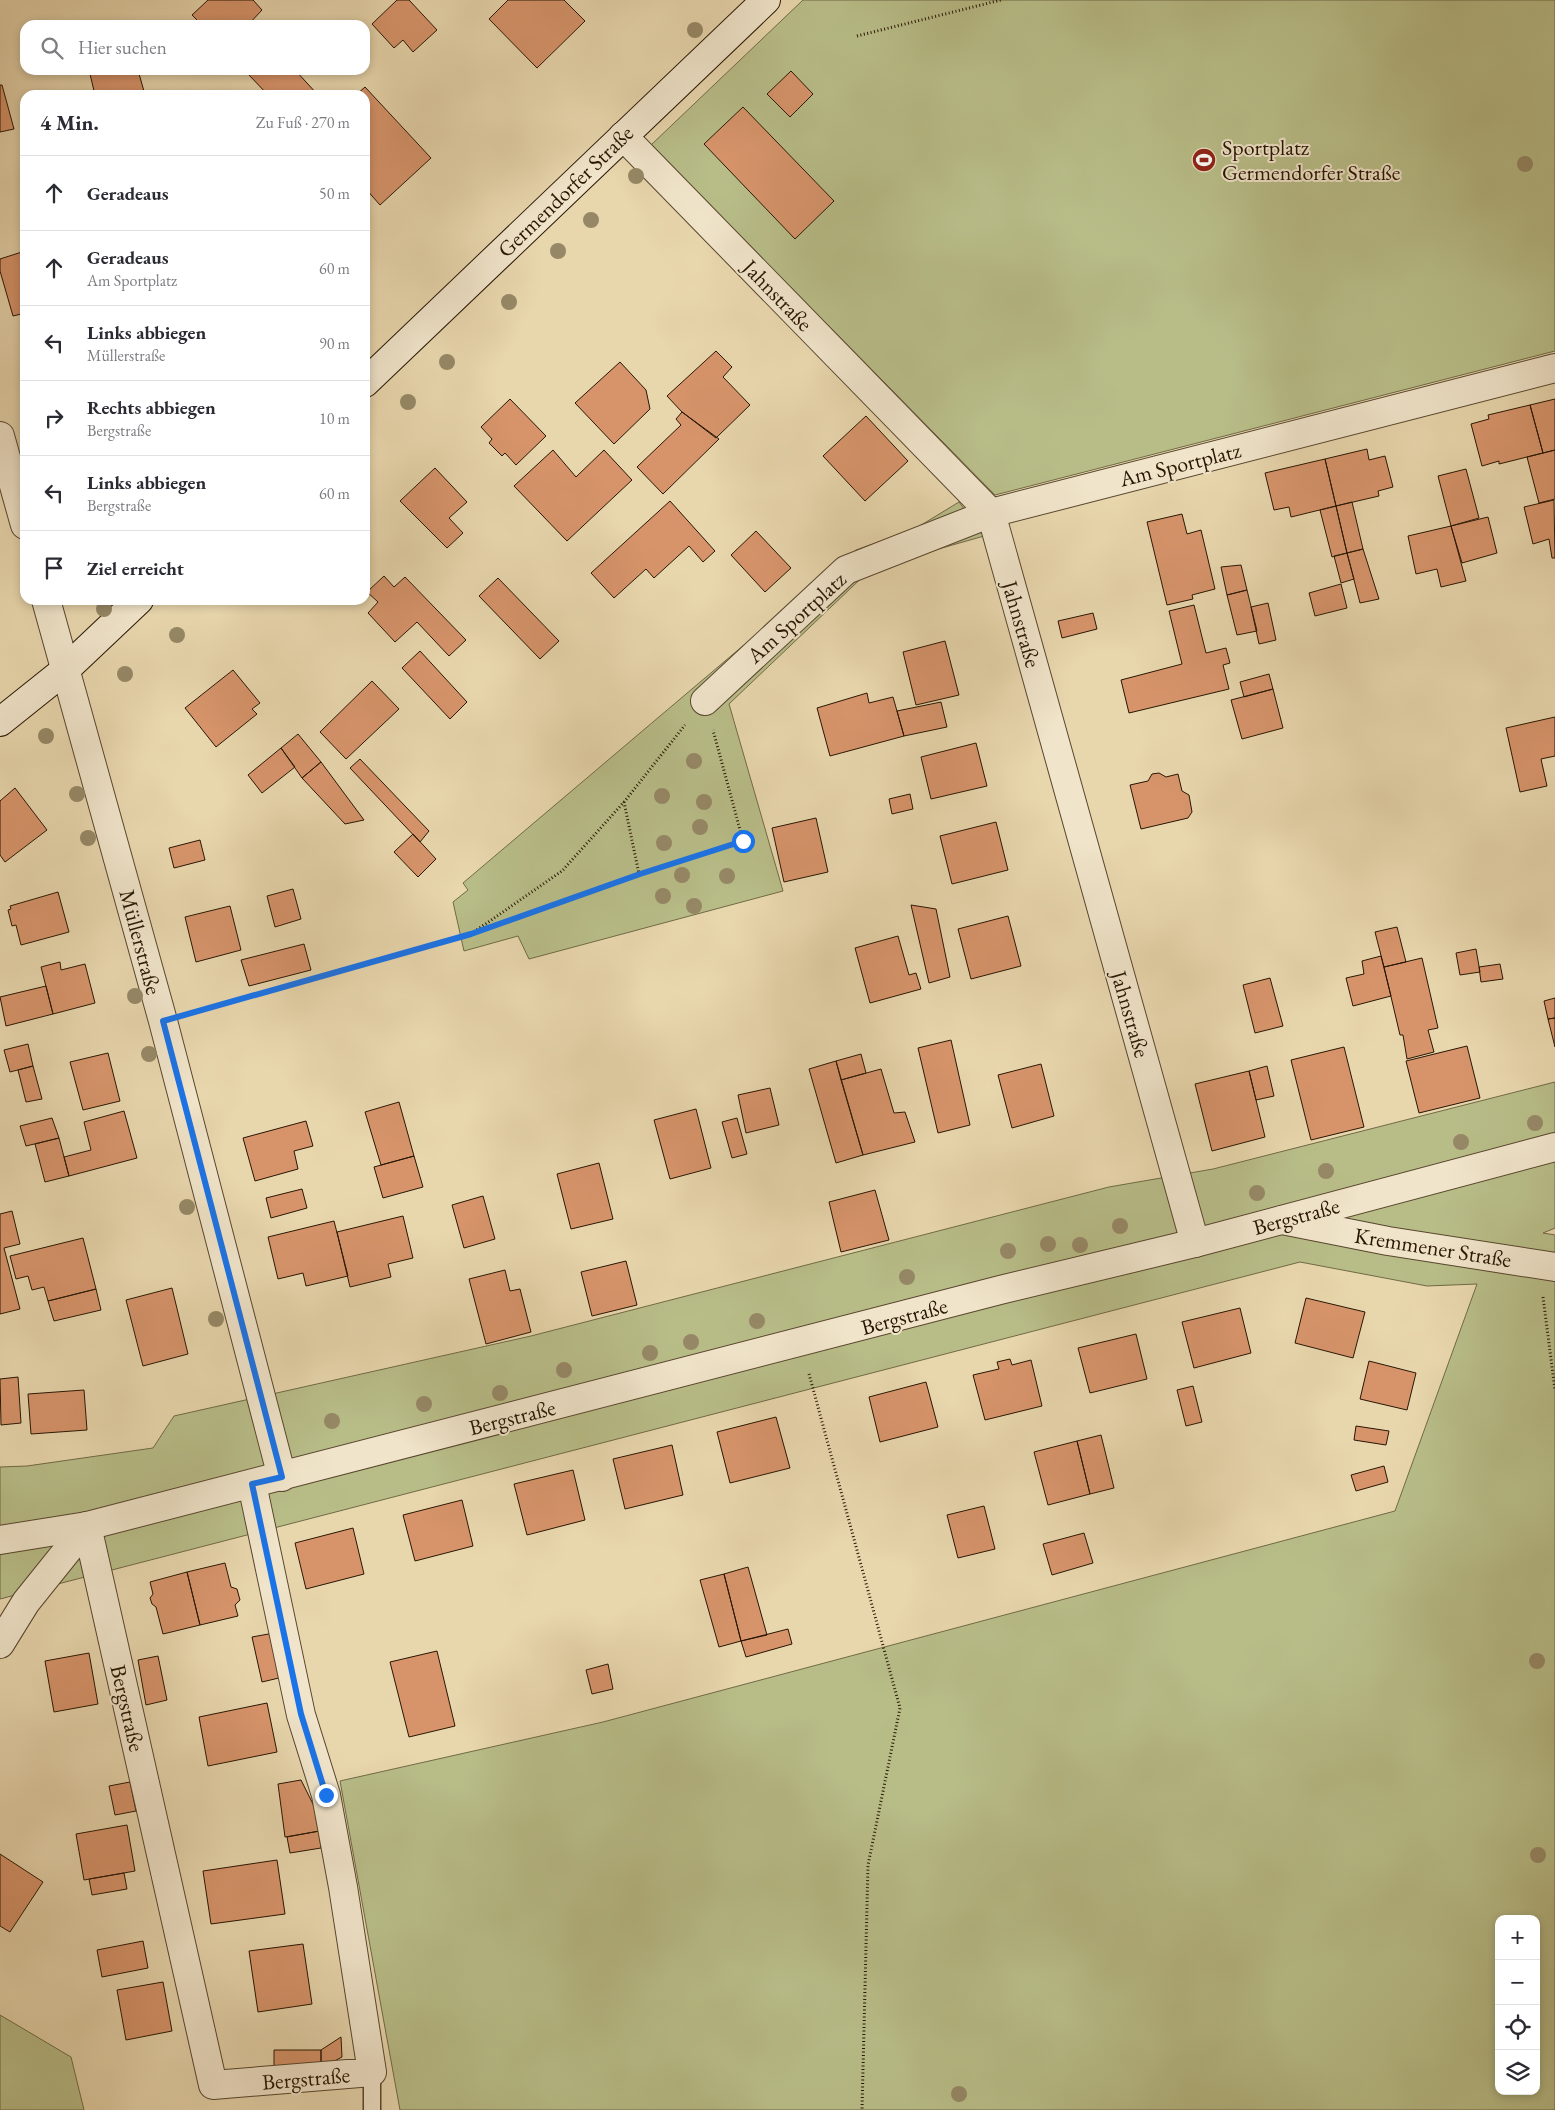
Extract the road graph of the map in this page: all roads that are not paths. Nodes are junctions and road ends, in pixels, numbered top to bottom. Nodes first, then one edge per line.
1 (766, 0) edge
2 (623, 136) junction
3 (1555, 368) edge
4 (370, 378) edge
5 (0, 436) edge
6 (20, 508) edge
7 (991, 513) junction
8 (47, 605) edge
9 (133, 605) edge
10 (66, 670) junction
11 (706, 701) road end
12 (0, 722) edge
13 (1555, 1147) edge
14 (1282, 1220) junction
15 (1195, 1243) junction
16 (1547, 1265) edge
17 (282, 1477) junction
18 (252, 1484) junction
19 (86, 1526) junction
20 (0, 1540) edge
21 (0, 1644) edge
22 (372, 2072) junction
23 (372, 2110) edge

1 - 2 street, Germendorfer Straße
2 - 4 street, Germendorfer Straße
2 - 7 street, Jahnstraße
3 - 7 street, Am Sportplatz
5 - 6 street
7 - 11 street, Am Sportplatz
7 - 15 street, Jahnstraße
8 - 10 street, Müllerstraße
9 - 10 street
10 - 12 street
10 - 17 street, Müllerstraße
13 - 14 street, Bergstraße
14 - 15 street, Bergstraße
14 - 16 street, Kremmener Straße
15 - 17 street, Bergstraße
17 - 18 street, Bergstraße
18 - 19 street, Bergstraße
18 - 22 street, Bergstraße
19 - 20 street, Bergstraße
19 - 21 street
19 - 22 street, Bergstraße
22 - 23 lane

